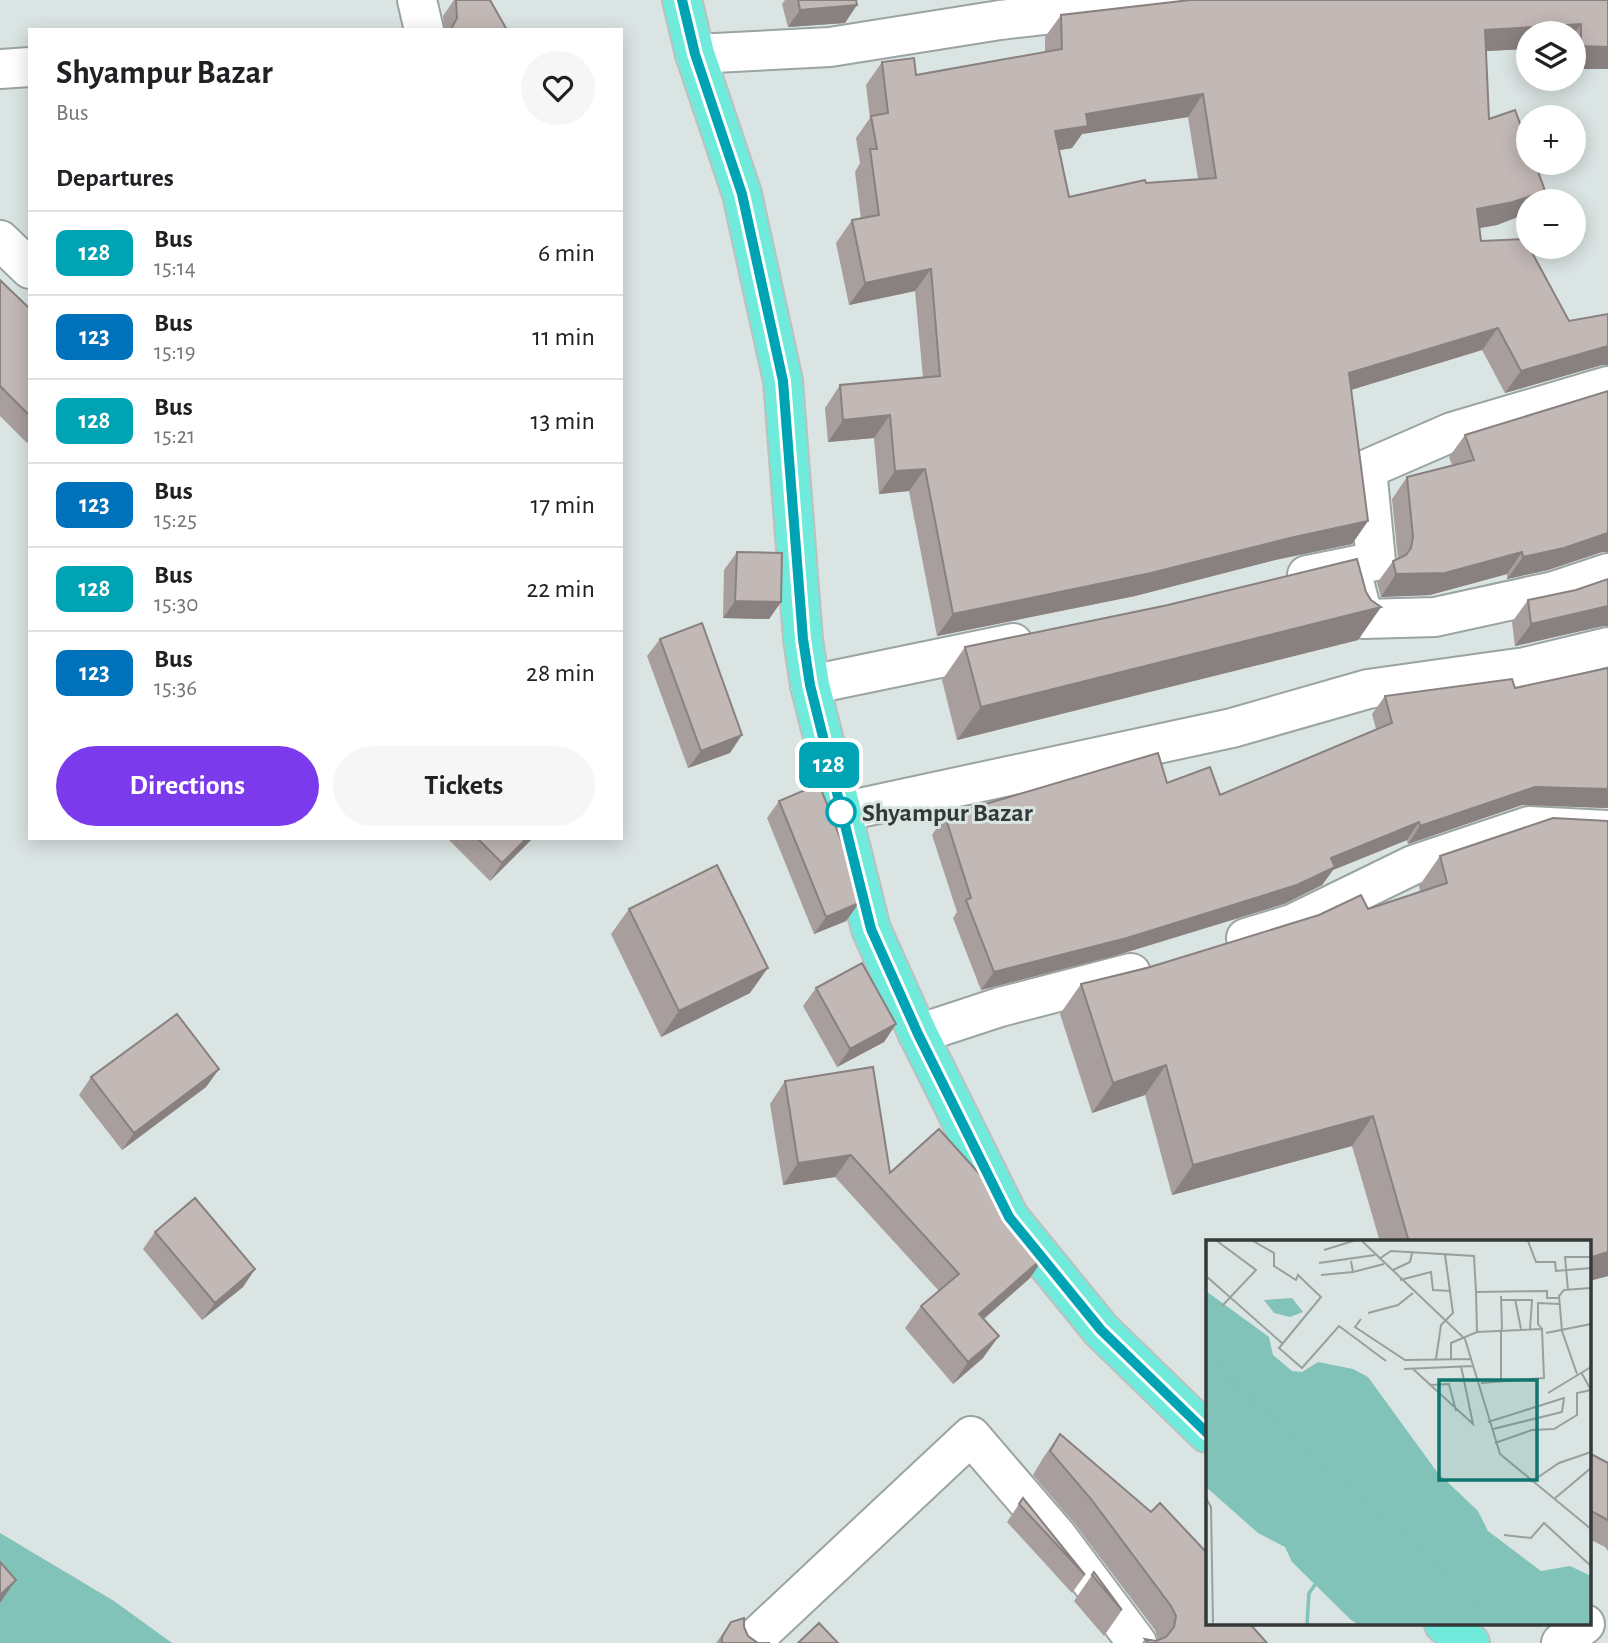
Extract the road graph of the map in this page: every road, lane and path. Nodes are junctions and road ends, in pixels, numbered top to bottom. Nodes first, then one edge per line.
1 (417, 0) edge
2 (682, 0) edge
3 (1177, 0) edge
4 (1021, 9) edge
5 (424, 28) edge
6 (695, 54) junction
7 (28, 67) edge
8 (0, 69) edge
9 (0, 240) edge
10 (28, 267) edge
11 (1608, 386) edge
12 (1350, 566) junction
13 (1608, 573) edge
14 (1268, 584) edge
15 (1047, 636) edge
16 (1608, 647) edge
17 (810, 685) junction
18 (841, 812) junction
19 (1608, 830) edge
20 (1213, 948) edge
21 (1160, 965) edge
22 (918, 1034) junction
23 (1206, 1432) edge
24 (1608, 1606) edge
25 (1590, 1621) edge
26 (1447, 1626) edge
27 (1583, 1626) edge
28 (750, 1643) edge
29 (1137, 1643) edge
30 (1470, 1643) edge
31 (1561, 1643) edge

1 - 5 street
2 - 6 highway
3 - 4 street
4 - 6 street
6 - 17 highway
7 - 8 street
9 - 10 street
11 - 12 street
12 - 13 street
12 - 14 street
15 - 17 street
16 - 18 street
17 - 18 highway
18 - 22 highway
19 - 20 street
21 - 22 street
22 - 23 highway
24 - 25 street
26 - 30 highway
27 - 31 street
28 - 29 street

